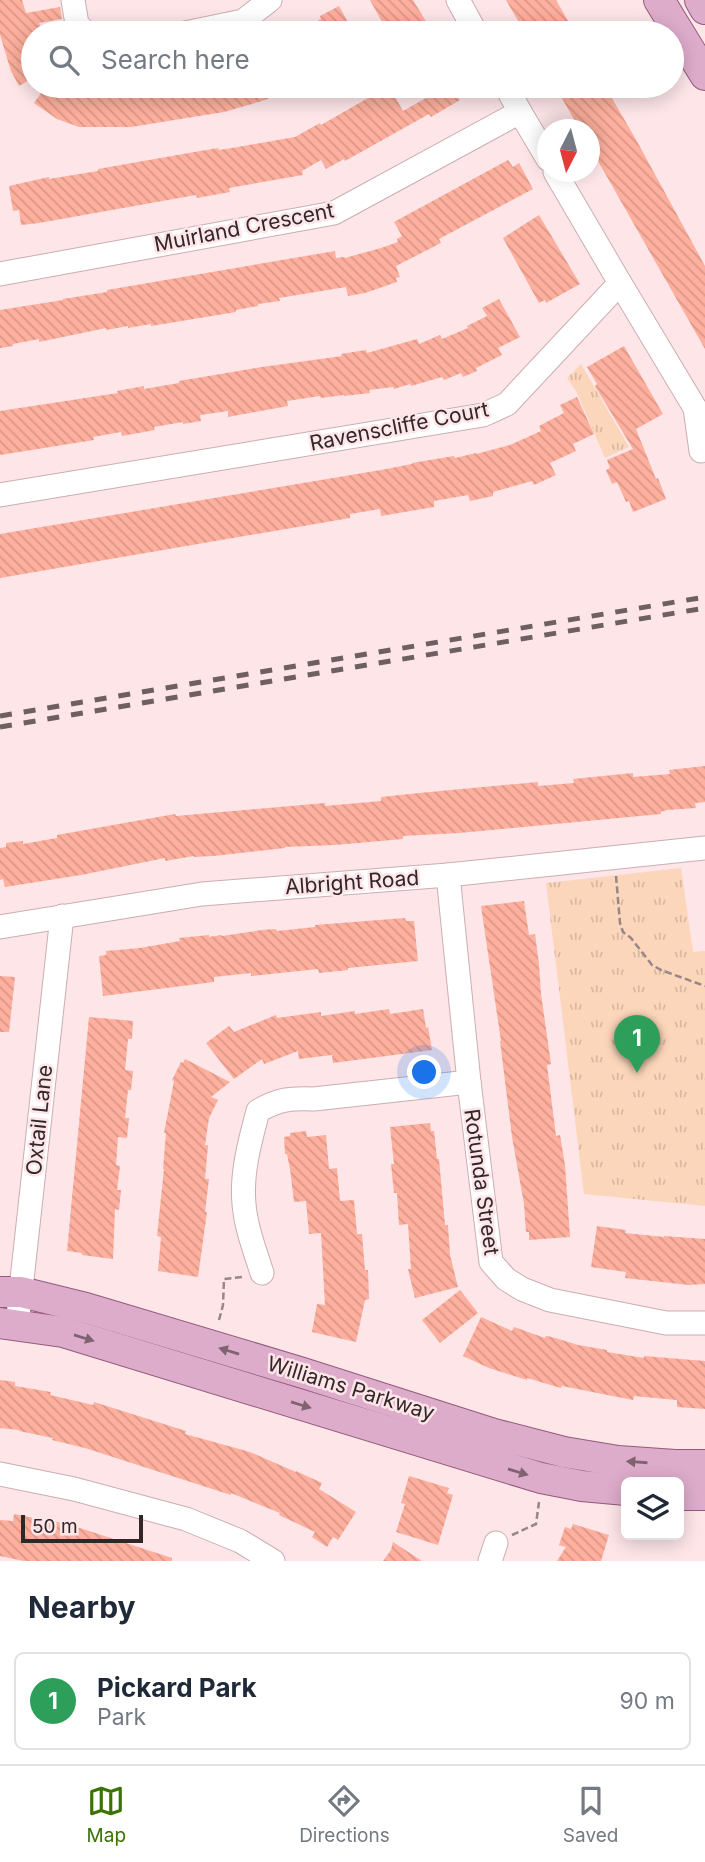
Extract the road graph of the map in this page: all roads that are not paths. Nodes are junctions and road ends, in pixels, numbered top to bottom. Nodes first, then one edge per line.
1 (73, 0) edge
2 (270, 0) edge
3 (458, 0) edge
4 (659, 0) edge
5 (699, 0) edge
6 (705, 9) edge
7 (76, 21) edge
8 (243, 21) edge
9 (470, 21) edge
10 (672, 21) edge
11 (684, 41) edge
12 (705, 75) edge
13 (512, 98) edge
14 (520, 112) junction
15 (537, 141) edge
16 (561, 182) edge
17 (0, 274) edge
18 (620, 283) junction
19 (701, 451) dead end
20 (0, 495) edge
21 (705, 848) edge
22 (449, 875) junction
23 (62, 916) junction
24 (0, 927) edge
25 (469, 1082) junction
26 (262, 1273) road end
27 (10, 1292) edge
28 (705, 1323) edge
29 (8, 1324) edge
30 (705, 1465) edge
31 (0, 1474) edge
32 (621, 1490) edge
33 (684, 1495) edge
34 (705, 1495) edge
35 (272, 1561) edge

1 - 7 street
2 - 8 street
3 - 9 street
4 - 10 main road
5 - 6 main road
11 - 12 main road
13 - 14 street
14 - 15 street
14 - 17 street, Muirland Crescent
16 - 18 street
18 - 19 street
18 - 20 street, Ravenscliffe Court
21 - 22 street, Albright Road
22 - 23 street, Albright Road
22 - 25 street, Rotunda Street
23 - 24 street, Albright Road
23 - 27 street, Oxtail Lane
25 - 26 street
25 - 28 street, Rotunda Street
27 - 29 street, Oxtail Lane
30 -> 27 main road, Williams Parkway
29 -> 32 main road, Williams Parkway
31 - 35 street
33 - 34 main road

